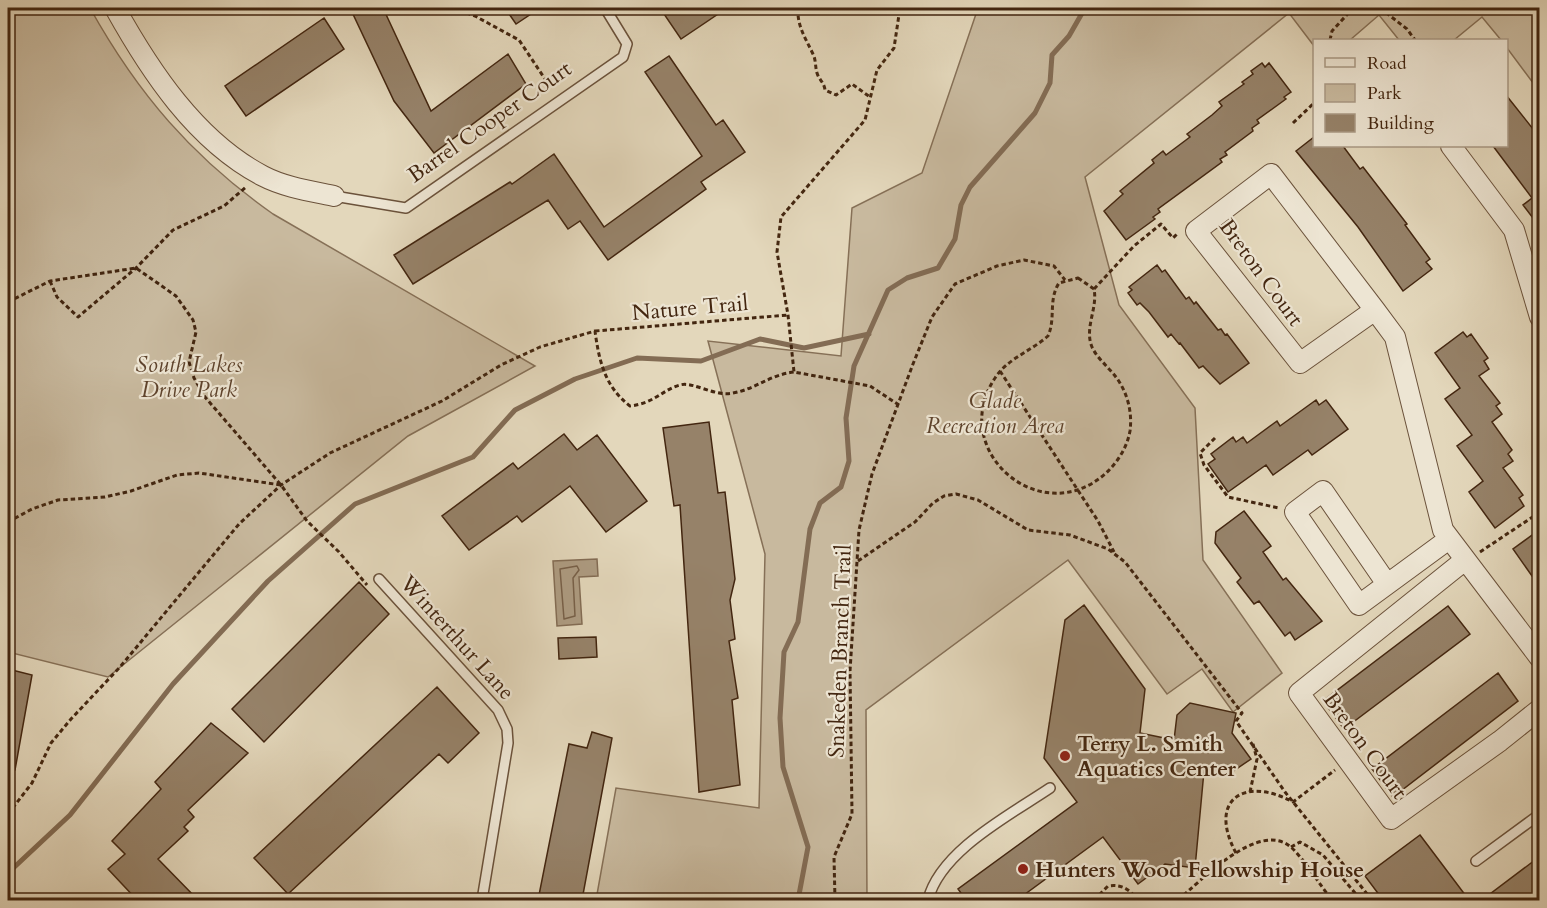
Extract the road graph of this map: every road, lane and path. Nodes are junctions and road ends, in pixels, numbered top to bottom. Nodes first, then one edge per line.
1 (115, 8) edge
2 (452, 8) edge
3 (605, 8) edge
4 (798, 8) edge
5 (900, 8) edge
6 (1353, 8) edge
7 (1380, 8) edge
8 (1330, 39) edge
9 (1414, 39) edge
10 (545, 79) dead end
11 (870, 97) junction
12 (1313, 104) edge
13 (1293, 123) dead end
14 (1452, 147) edge
15 (246, 187) dead end
16 (334, 196) joint
17 (1196, 231) junction
18 (136, 268) junction
19 (1065, 280) junction
20 (50, 281) junction
21 (1094, 289) junction
22 (8, 302) edge
23 (1376, 310) junction
24 (788, 315) junction
25 (1539, 317) edge
26 (595, 331) junction
27 (1000, 371) junction
28 (794, 372) junction
29 (899, 405) junction
30 (1215, 438) dead end
31 (281, 484) junction
32 (1077, 491) junction
33 (1295, 512) junction
34 (1539, 512) edge
35 (8, 522) edge
36 (1449, 539) junction
37 (1116, 555) junction
38 (1465, 560) junction
39 (858, 561) junction
40 (354, 571) dead end
41 (379, 579) dead end
42 (1387, 584) junction
43 (1539, 658) edge
44 (1539, 709) edge
45 (1251, 740) junction
46 (1348, 760) junction
47 (1050, 788) dead end
48 (1250, 792) junction
49 (1293, 802) junction
50 (8, 814) edge
51 (1539, 814) edge
52 (1291, 847) junction
53 (1236, 853) junction
54 (1476, 861) dead end
55 (482, 900) edge
56 (835, 900) edge
57 (928, 900) edge
58 (1094, 900) edge
59 (1137, 900) edge
60 (1178, 900) edge
61 (1332, 900) edge
62 (1361, 900) edge
63 (1372, 900) edge

1 - 16 street, Barrel Cooper Court
2 - 10 path
3 - 16 lane, Barrel Cooper Court
4 - 11 path
5 - 11 path
6 - 8 path
7 - 9 path
11 - 24 path
12 - 13 path
14 - 25 street
15 - 18 path
17 - 21 path
17 - 23 street, Breton Court
17 - 23 street, Breton Court
18 - 20 path
18 - 20 path
18 - 31 path
19 - 21 path, Snakeden Branch Trail
19 - 27 path
19 - 29 path, Snakeden Branch Trail
20 - 22 path
21 - 32 path
23 - 36 street, Breton Court
24 - 26 path, Nature Trail
24 - 28 path
26 - 28 path
26 - 31 path, Nature Trail
27 - 32 path
27 - 32 path
28 - 29 path
29 - 39 path, Snakeden Branch Trail
30 - 33 path
31 - 35 path
31 - 40 path
31 - 50 path, Nature Trail
32 - 37 path
33 - 42 street
33 - 42 street
34 - 38 path
36 - 38 street, Breton Court
36 - 42 street
37 - 39 path
37 - 45 path
38 - 43 street, Breton Court
38 - 46 street, Breton Court
39 - 56 path, Snakeden Branch Trail
41 - 55 lane, Winterthur Lane
44 - 46 street, Breton Court
45 - 48 path
45 - 49 path
46 - 49 path
47 - 57 lane
48 - 49 path
48 - 53 path
49 - 63 path
51 - 54 lane
52 - 53 path
52 - 61 path
52 - 62 path
53 - 60 path
58 - 59 path

